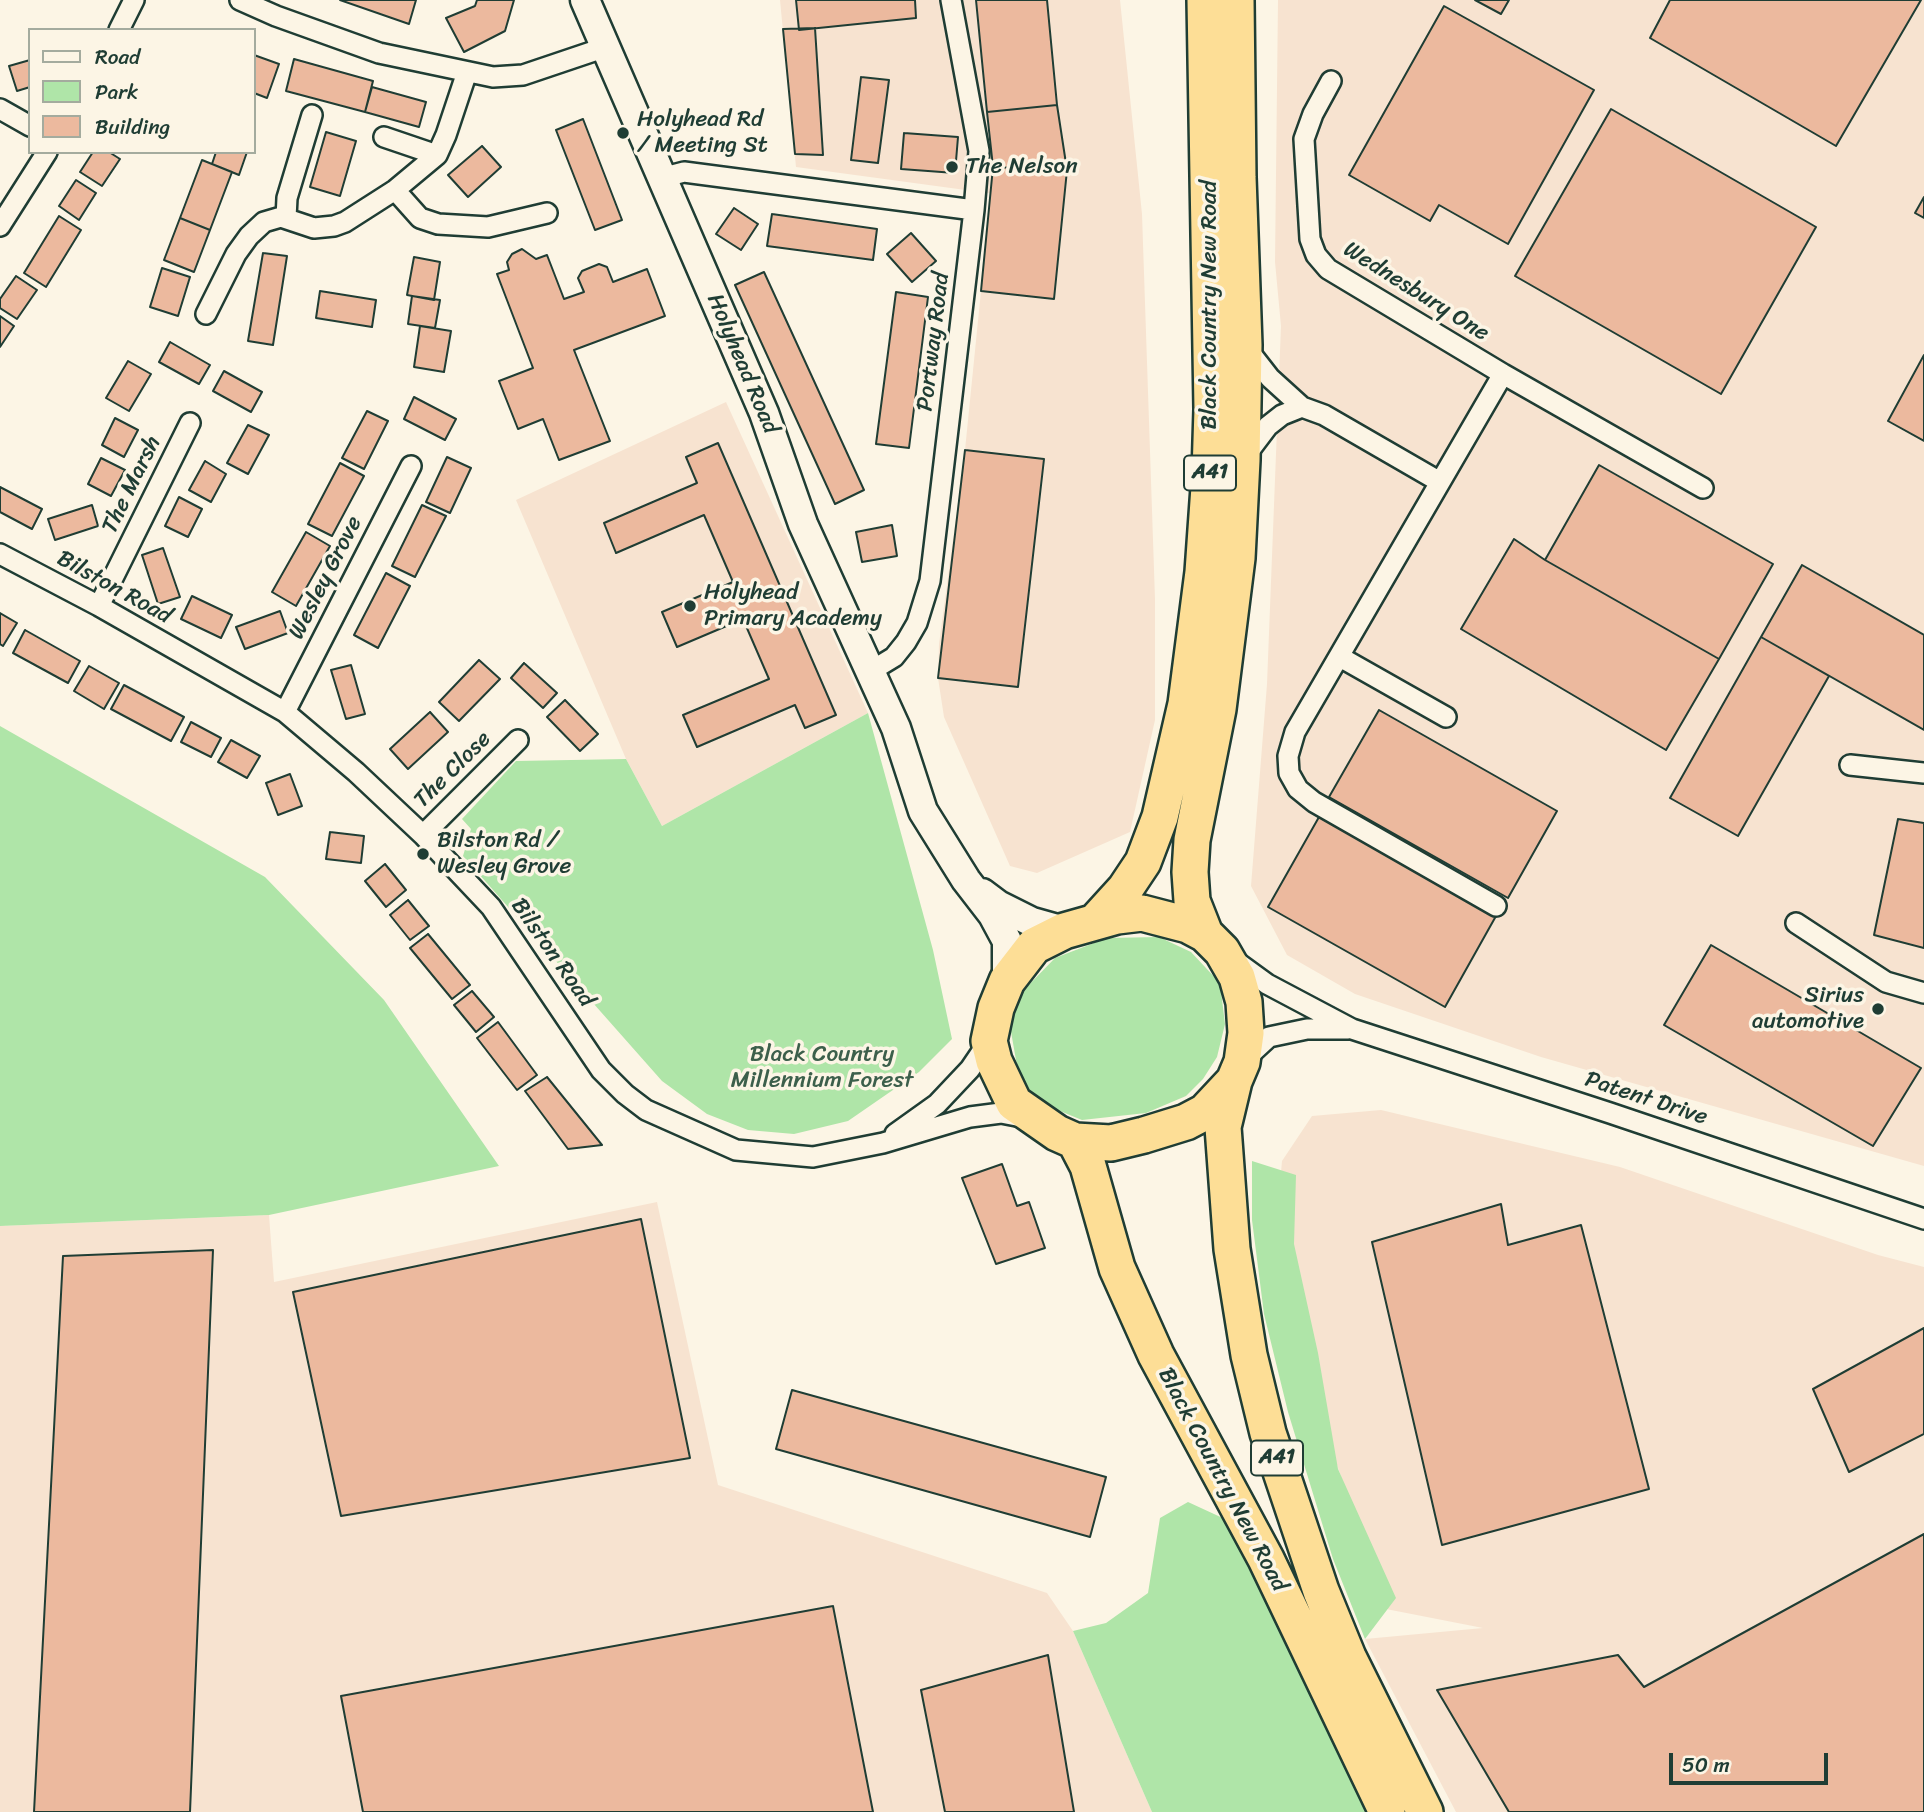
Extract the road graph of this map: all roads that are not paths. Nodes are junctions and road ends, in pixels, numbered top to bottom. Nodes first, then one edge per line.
1 (134, 0) edge
2 (240, 0) edge
3 (585, 0) edge
4 (951, 0) edge
5 (1205, 0) edge
6 (1236, 0) edge
7 (120, 28) edge
8 (606, 47) junction
9 (467, 72) junction
10 (1331, 81) dead end
11 (0, 109) edge
12 (312, 115) dead end
13 (28, 125) edge
14 (384, 137) dead end
15 (46, 154) edge
16 (437, 155) junction
17 (661, 178) junction
18 (395, 190) junction
19 (974, 210) junction
20 (547, 213) dead end
21 (286, 218) junction
22 (0, 226) edge
23 (206, 314) dead end
24 (1244, 345) junction
25 (1503, 374) junction
26 (1302, 407) junction
27 (190, 423) dead end
28 (1242, 460) junction
29 (411, 466) dead end
30 (1440, 482) junction
31 (1703, 488) dead end
32 (0, 554) edge
33 (99, 606) junction
34 (1340, 657) junction
35 (871, 671) junction
36 (285, 712) junction
37 (1446, 717) dead end
38 (518, 740) dead end
39 (1850, 765) dead end
40 (1924, 773) edge
41 (423, 835) junction
42 (959, 870) junction
43 (1496, 906) dead end
44 (1796, 923) dead end
45 (1079, 927) junction
46 (1214, 942) junction
47 (1007, 981) junction
48 (1924, 993) edge
49 (1352, 1029) junction
50 (989, 1041) junction
51 (1238, 1072) junction
52 (1035, 1120) junction
53 (1075, 1141) junction
54 (883, 1143) junction
55 (1924, 1219) edge
56 (1387, 1812) edge
57 (1425, 1812) edge

1 - 7 street
2 - 9 street
3 - 8 street, Holyhead Road
4 - 19 street, Portway Road
5 - 45 highway, Black Country New Road / A41
6 - 24 highway, Black Country New Road / A41
8 - 9 street
8 - 17 street, Holyhead Road
9 - 16 street
10 - 25 street, Wednesbury One
11 - 13 street
12 - 21 street
14 - 16 street
15 - 22 street
16 - 18 street
17 - 19 street
17 - 35 street, Holyhead Road
18 - 20 street
18 - 21 street
19 - 35 street, Portway Road
21 - 23 street
24 - 26 street
24 - 28 highway, Black Country New Road / A41
25 - 30 street
25 - 31 street, Wednesbury One
26 - 28 street
26 - 30 street
27 - 33 street, The Marsh
28 - 46 highway, Black Country New Road / A41
29 - 36 street, Wesley Grove
30 - 34 street
32 - 33 street, Bilston Road
33 - 36 street, Bilston Road
34 - 37 street
34 - 43 street
35 - 42 street, Holyhead Road
36 - 41 street, Bilston Road
38 - 41 street, The Close
39 - 40 street
41 - 54 street, Bilston Road
42 - 45 street
42 - 47 street, Holyhead Road
44 - 48 street
45 - 46 highway, A41
45 - 47 highway, A41
46 - 49 street, Patent Drive
46 - 51 highway, A41
47 - 50 highway, A41
49 - 51 street, Patent Drive
49 - 55 street, Patent Drive
50 - 52 highway
50 - 54 street, Bilston Road
51 - 53 highway
51 - 57 highway, Black Country New Road / A41
52 - 53 highway
52 - 54 street, Bilston Road
53 - 56 highway, Black Country New Road / A41

